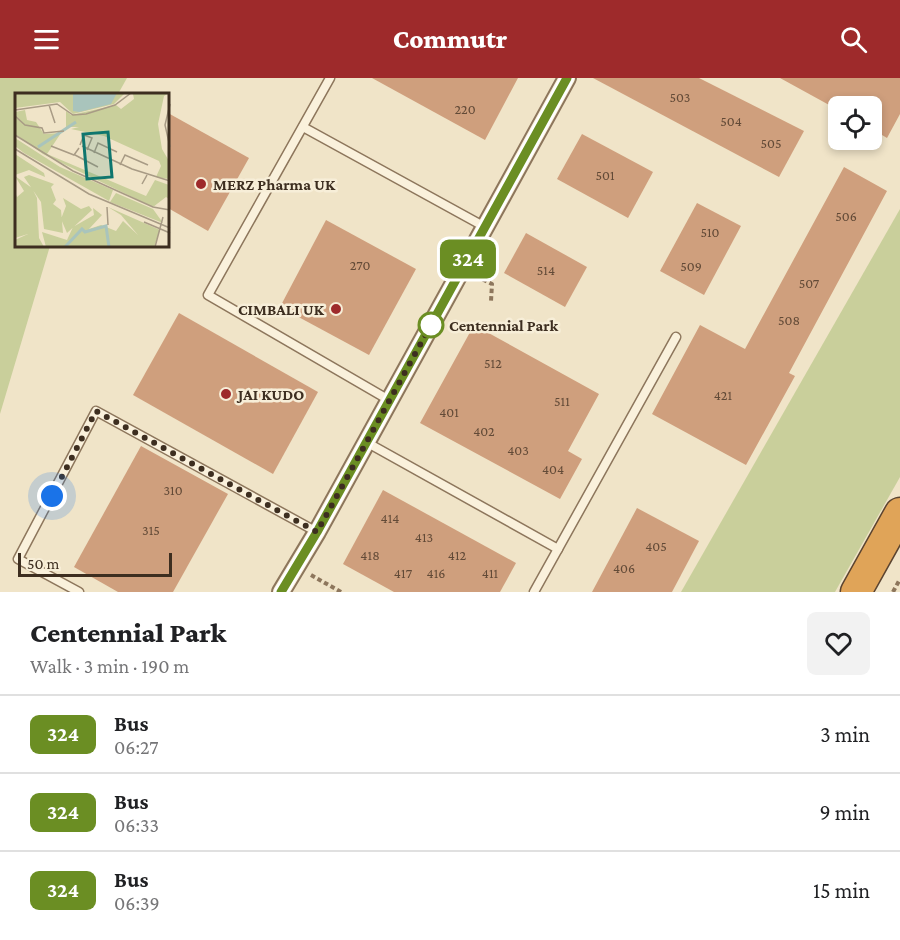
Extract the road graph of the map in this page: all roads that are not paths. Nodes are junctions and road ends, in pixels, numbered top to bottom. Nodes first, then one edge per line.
1 (330, 78) edge
2 (567, 78) edge
3 (303, 128) junction
4 (485, 227) junction
5 (676, 337) dead end
6 (389, 400) junction
7 (366, 442) junction
8 (900, 513) edge
9 (317, 532) junction
10 (558, 549) junction
11 (283, 591) edge
12 (78, 592) edge
13 (534, 592) edge
14 (856, 592) edge

1 - 3 lane
2 - 4 street
3 - 4 lane
3 - 6 lane
4 - 6 street
5 - 10 lane
6 - 7 street
7 - 9 street
7 - 10 lane
8 - 14 highway
9 - 11 street
9 - 12 lane
10 - 13 lane

